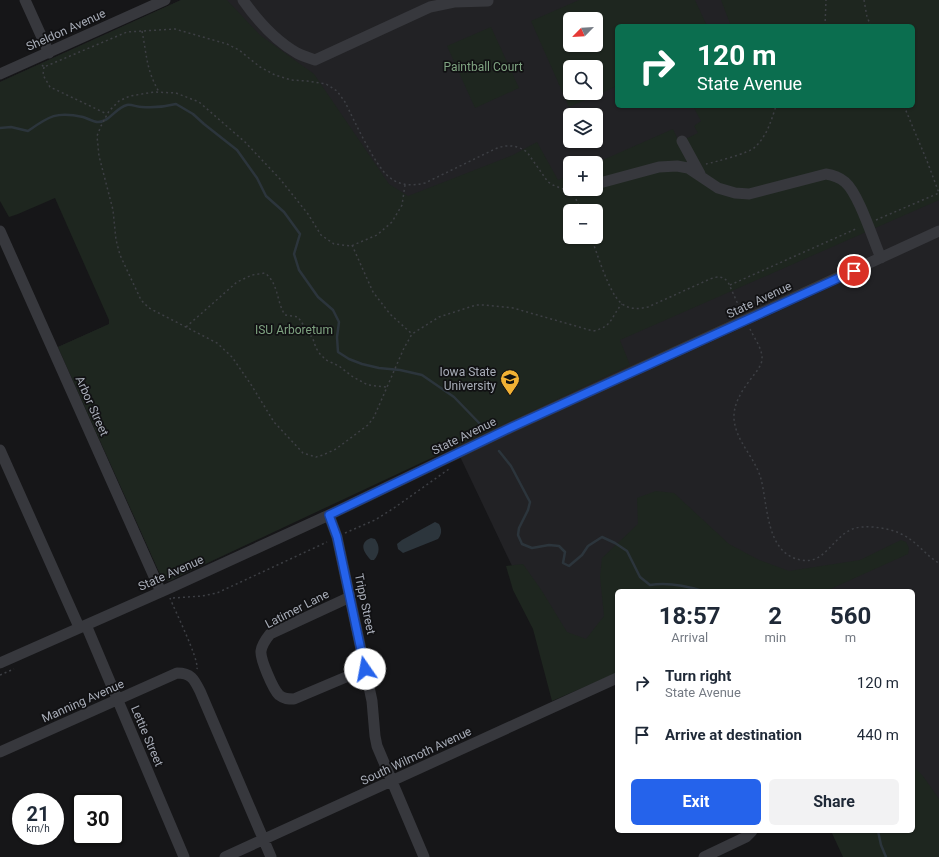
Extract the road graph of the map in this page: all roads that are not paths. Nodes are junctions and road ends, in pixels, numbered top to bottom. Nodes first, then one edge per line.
1 (25, 0) edge
2 (165, 0) edge
3 (243, 0) edge
4 (488, 1) edge
5 (428, 4) edge
6 (49, 52) junction
7 (0, 74) edge
8 (669, 166) junction
9 (702, 178) junction
10 (603, 182) edge
11 (939, 231) edge
12 (0, 233) edge
13 (881, 258) junction
14 (0, 450) edge
15 (329, 515) junction
16 (166, 596) junction
17 (350, 597) junction
18 (82, 626) junction
19 (0, 663) edge
20 (365, 669) junction
21 (615, 679) edge
22 (117, 700) junction
23 (0, 752) edge
24 (391, 782) junction
25 (750, 833) edge
26 (263, 840) junction
27 (184, 857) edge
28 (225, 857) edge
29 (270, 857) edge
30 (424, 857) edge
31 (704, 857) edge

1 - 6 street
2 - 6 street, Sheldon Avenue
3 - 5 street
4 - 5 street
6 - 7 street, Sheldon Avenue
8 - 9 street
8 - 9 street
8 - 10 street
9 - 13 street
11 - 13 street, State Avenue
12 - 16 street, Arbor Street
13 - 15 street, State Avenue
14 - 18 street, Lettie Street
15 - 16 street, State Avenue
15 - 17 street, Tripp Street
16 - 18 street, State Avenue
17 - 20 street, Tripp Street
17 - 20 street, Latimer Lane
18 - 19 street, State Avenue
18 - 22 street, Lettie Street
20 - 24 street, Tripp Street
21 - 24 street, South Wilmoth Avenue
22 - 23 street, Manning Avenue
22 - 26 street, Manning Avenue
22 - 27 street, Lettie Street
24 - 26 street, South Wilmoth Avenue
24 - 30 street, Tripp Street
25 - 31 street
26 - 28 street, South Wilmoth Avenue
26 - 29 street

